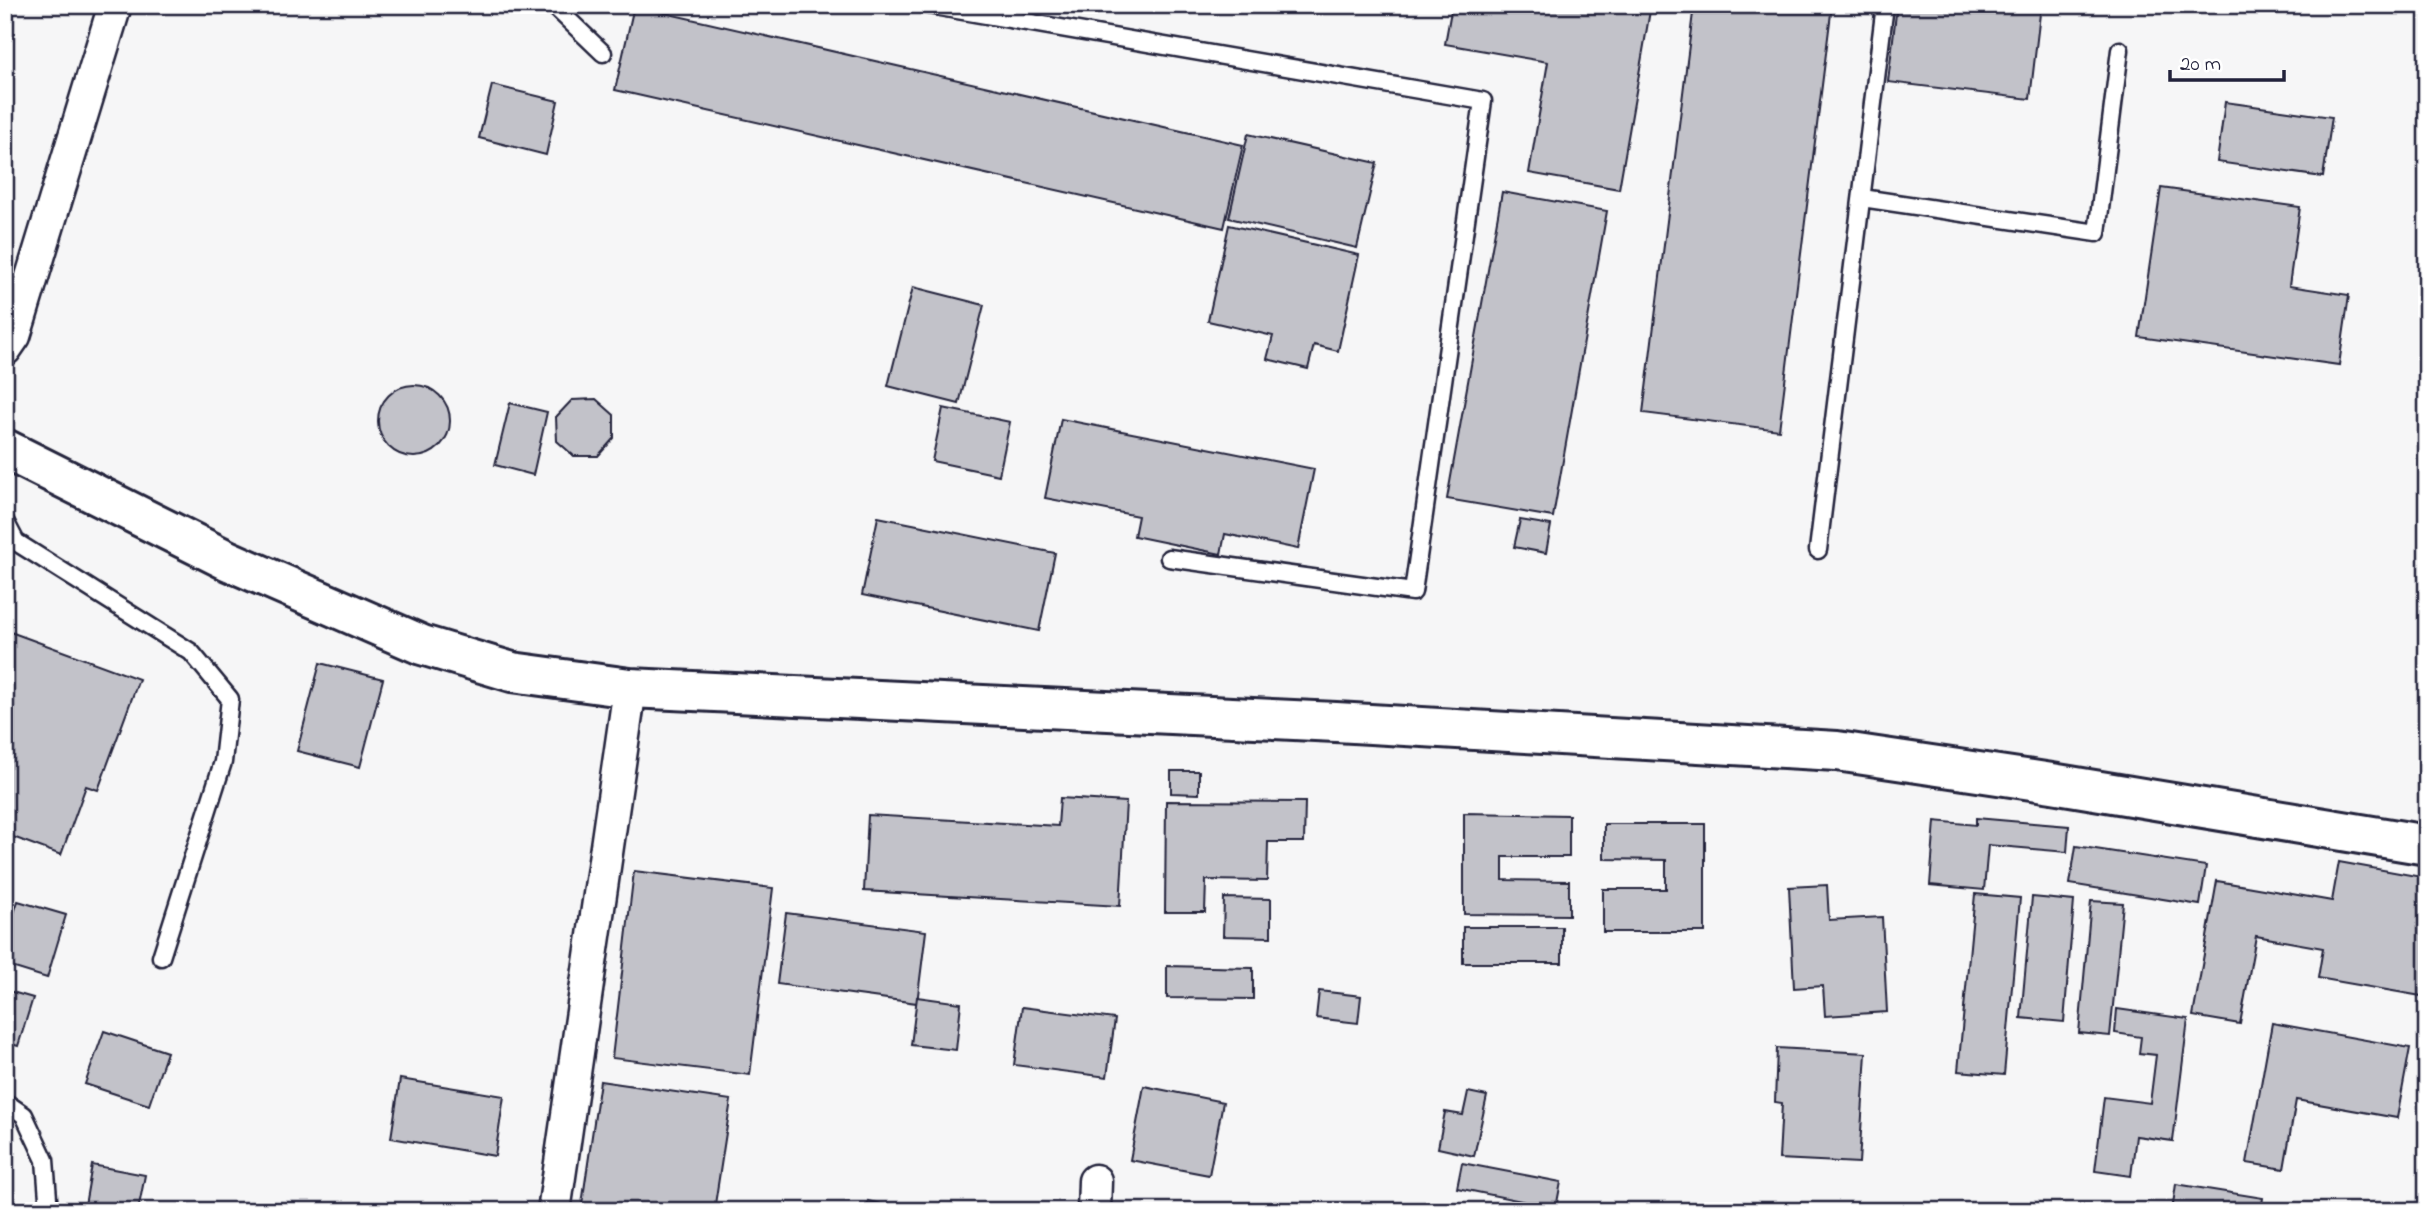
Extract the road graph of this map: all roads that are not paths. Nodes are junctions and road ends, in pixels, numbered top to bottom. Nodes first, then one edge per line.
1 (115, 5) edge
2 (553, 5) edge
3 (929, 5) edge
4 (1885, 5) edge
5 (2120, 50) dead end
6 (603, 53) dead end
7 (1862, 198) junction
8 (5, 349) edge
9 (5, 449) edge
10 (5, 521) edge
11 (1818, 550) dead end
12 (1169, 558) dead end
13 (630, 688) junction
14 (2427, 845) edge
15 (161, 957) dead end
16 (5, 1102) edge
17 (49, 1211) edge
18 (554, 1211) edge

1 - 8 street
2 - 6 lane
3 - 12 lane
4 - 7 lane
5 - 7 lane
7 - 11 lane
9 - 13 highway
10 - 15 lane
13 - 14 highway
13 - 18 street
16 - 17 lane

